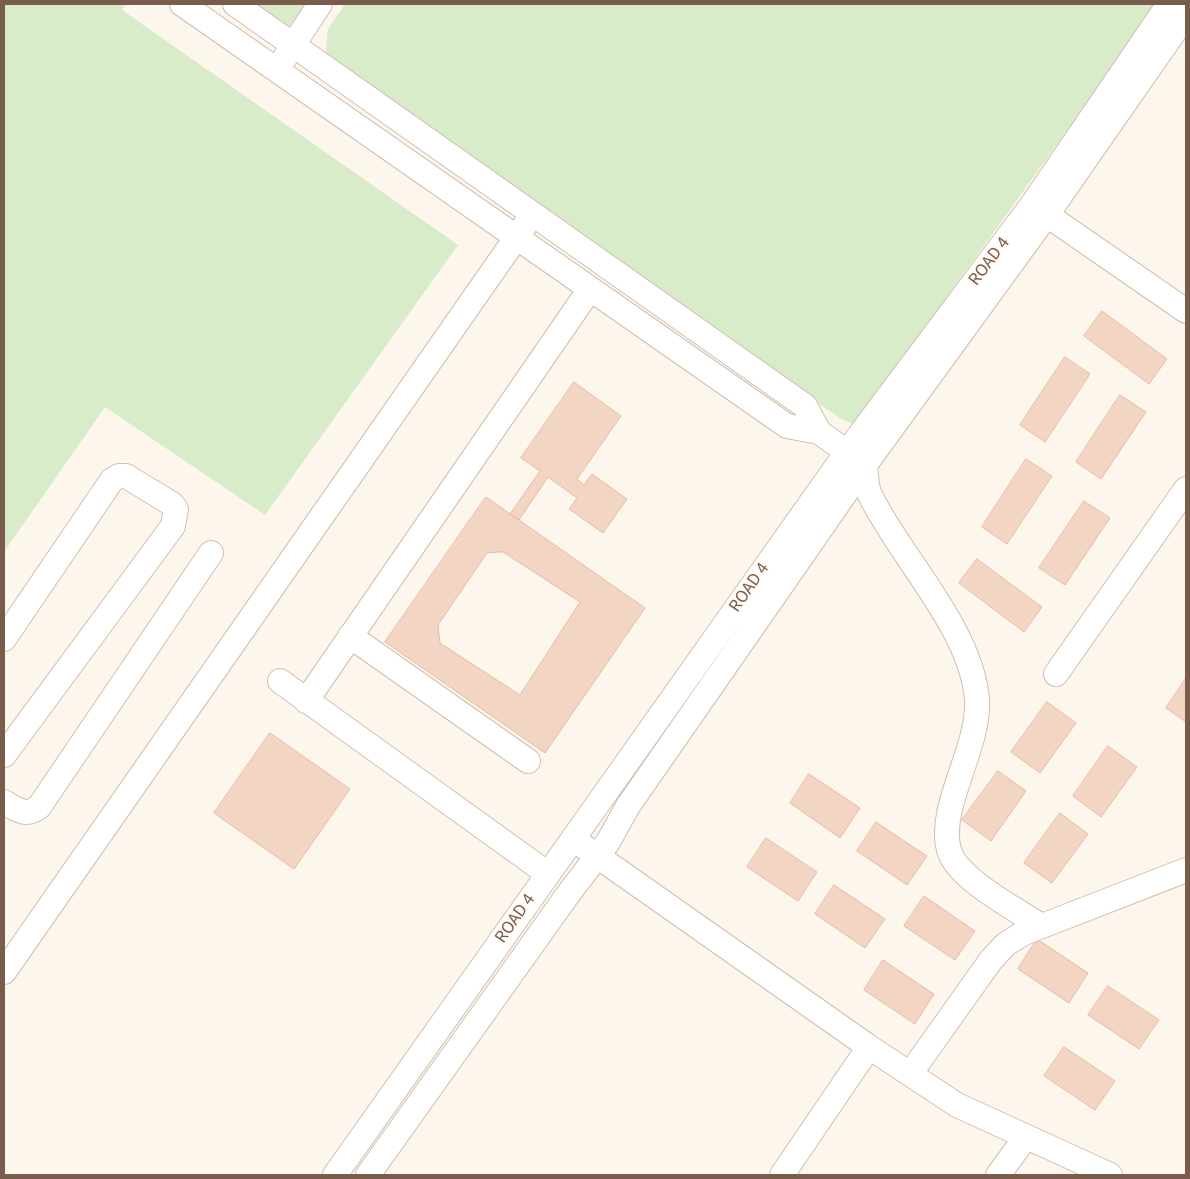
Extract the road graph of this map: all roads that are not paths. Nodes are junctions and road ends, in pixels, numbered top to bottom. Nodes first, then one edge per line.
1 (182, 4) edge
2 (235, 4) edge
3 (320, 4) edge
4 (1169, 4) edge
5 (1186, 15) edge
6 (292, 44) junction
7 (278, 70) junction
8 (1039, 210) junction
9 (532, 215) junction
10 (517, 237) junction
11 (590, 289) junction
12 (1186, 311) edge
13 (819, 432) junction
14 (856, 459) junction
15 (1186, 489) edge
16 (211, 553) dead end
17 (350, 636) junction
18 (4, 639) edge
19 (1056, 674) dead end
20 (280, 681) dead end
21 (306, 701) junction
22 (4, 754) edge
23 (528, 761) dead end
24 (4, 802) edge
25 (572, 839) junction
26 (596, 856) junction
27 (1186, 870) edge
28 (548, 874) junction
29 (1041, 926) junction
30 (4, 972) edge
31 (869, 1047) junction
32 (910, 1074) junction
33 (1026, 1136) junction
34 (335, 1175) edge
35 (368, 1175) edge
36 (782, 1175) edge
37 (998, 1175) edge
38 (1110, 1175) edge

1 - 7 street
2 - 6 street
3 - 6 street
4 - 8 street, ROAD 4
5 - 8 street, ROAD 4
6 - 7 street
6 - 9 street
7 - 10 street
8 - 12 street
8 - 14 street, ROAD 4
9 - 10 street
9 - 13 street
10 - 11 street
10 - 30 street
11 - 13 street
11 - 17 street
13 - 14 street
14 - 25 street, ROAD 4
14 - 26 street, ROAD 4
14 - 29 street
15 - 19 street
16 - 24 street
17 - 21 street
17 - 23 street
18 - 22 street
20 - 21 street
21 - 28 street
25 - 26 street
25 - 28 street, ROAD 4
26 - 31 street
26 - 35 street, ROAD 4
27 - 29 street
28 - 34 street, ROAD 4
29 - 32 street
31 - 32 street
31 - 36 street
32 - 33 street
33 - 37 street
33 - 38 street

